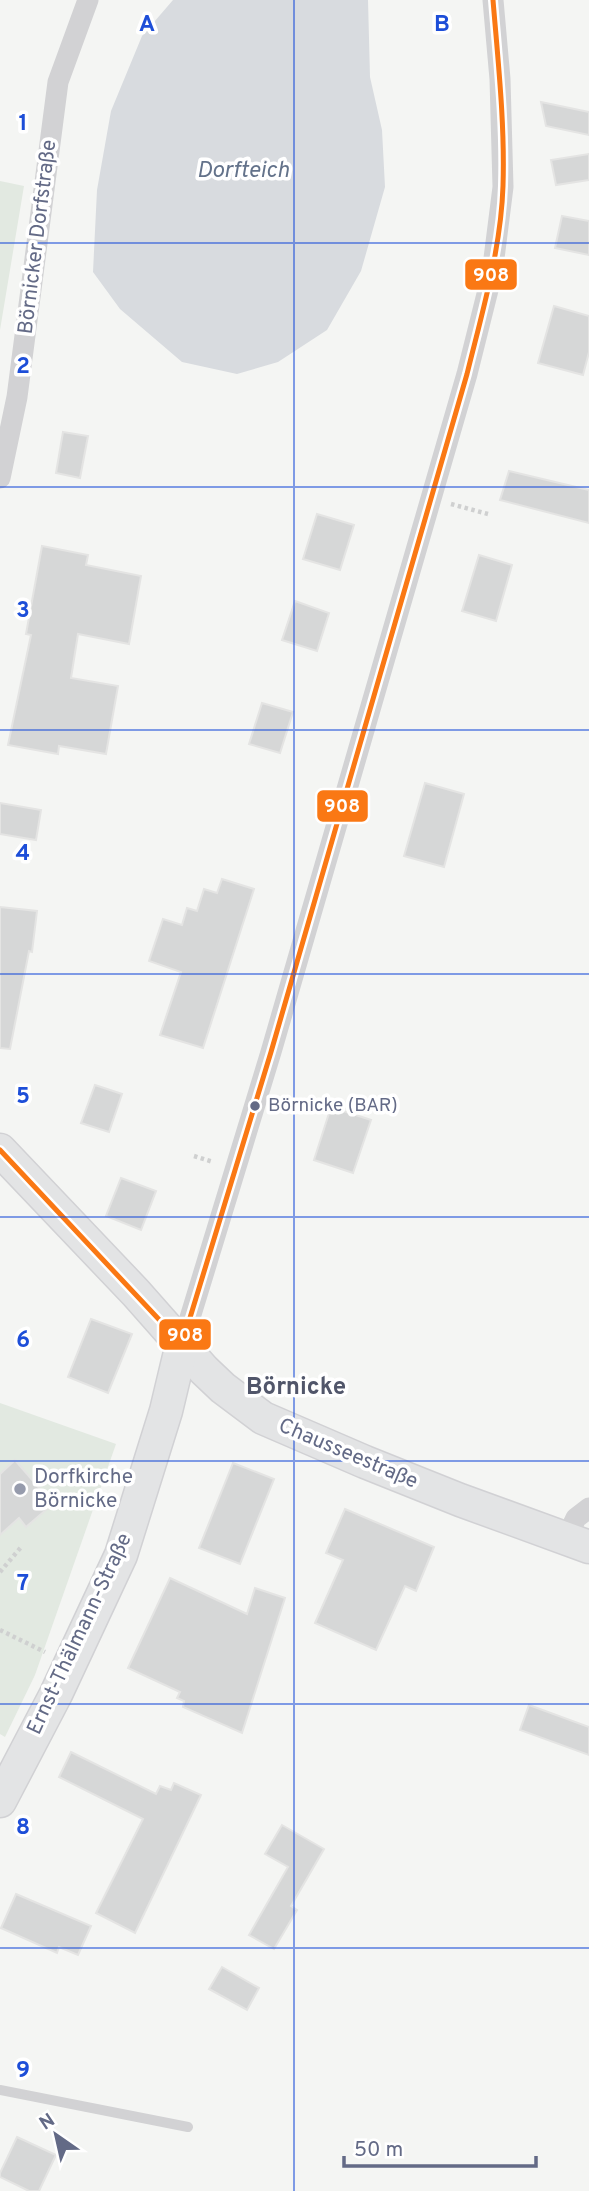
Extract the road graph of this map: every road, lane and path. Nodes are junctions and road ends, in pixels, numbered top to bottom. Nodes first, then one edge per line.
1 (88, 0) edge
2 (494, 0) edge
3 (0, 478) edge
4 (450, 503) dead end
5 (488, 514) dead end
6 (0, 1150) edge
7 (194, 1156) dead end
8 (213, 1162) dead end
9 (182, 1344) junction
10 (589, 1508) edge
11 (578, 1543) edge
12 (22, 1546) dead end
13 (0, 1572) edge
14 (0, 1630) edge
15 (48, 1654) dead end
16 (9, 1765) edge
17 (0, 1801) edge
18 (0, 2090) edge
19 (188, 2127) dead end

1 - 3 street, Börnicker Dorfstraße
2 - 9 street, Ernst-Thälmann-Straße
4 - 5 path
6 - 9 main road, Chausseestraße
7 - 8 path
9 - 11 main road, Chausseestraße
9 - 16 main road, Ernst-Thälmann-Straße
10 - 11 street
12 - 13 path
14 - 15 path
16 - 17 main road, Ernst-Thälmann-Straße
18 - 19 lane

